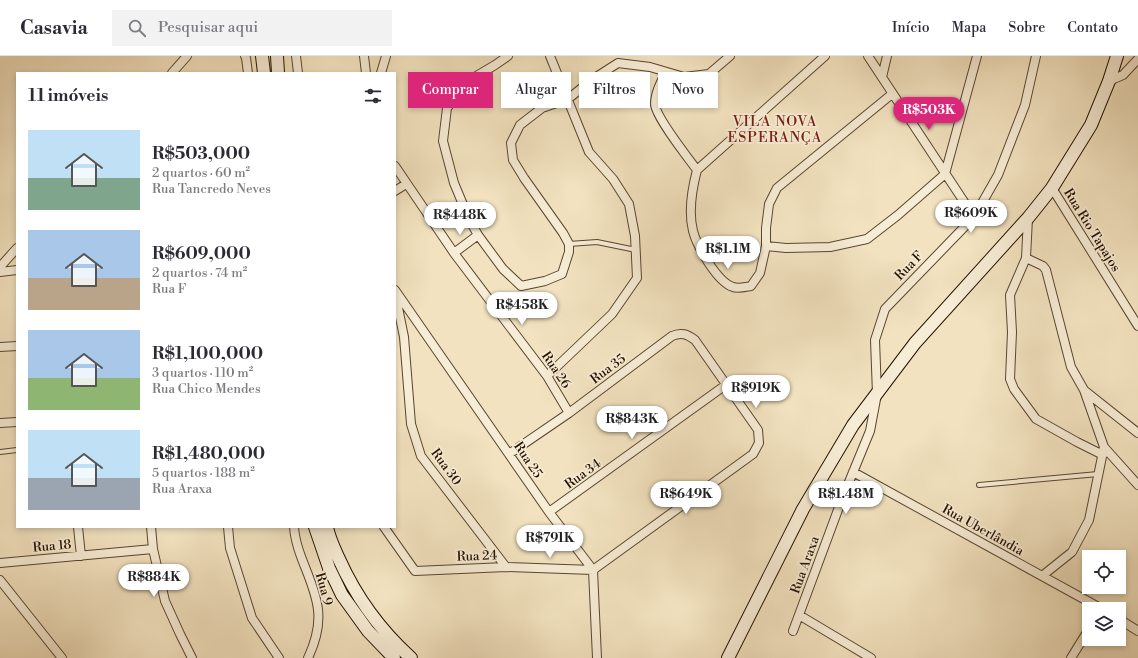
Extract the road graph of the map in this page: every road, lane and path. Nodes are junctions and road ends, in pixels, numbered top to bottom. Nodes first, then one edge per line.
1 (187, 56) edge
2 (245, 56) edge
3 (262, 56) edge
4 (277, 56) edge
5 (296, 56) edge
6 (364, 56) edge
7 (386, 56) edge
8 (508, 56) edge
9 (550, 56) edge
10 (730, 56) edge
11 (825, 56) edge
12 (868, 56) edge
13 (887, 56) edge
14 (977, 56) edge
15 (1036, 56) edge
16 (1117, 56) edge
17 (1138, 59) edge
18 (173, 72) edge
19 (248, 72) edge
20 (264, 72) edge
21 (278, 72) edge
22 (298, 72) edge
23 (366, 72) edge
24 (381, 72) edge
25 (557, 72) edge
26 (666, 72) edge
27 (711, 72) edge
28 (882, 77) junction
29 (1109, 81) junction
30 (658, 90) edge
31 (892, 94) junction
32 (571, 97) edge
33 (571, 107) edge
34 (542, 108) edge
35 (396, 168) edge
36 (697, 170) junction
37 (946, 174) junction
38 (406, 184) junction
39 (1052, 188) junction
40 (396, 190) edge
41 (974, 217) junction
42 (1028, 218) junction
43 (478, 235) junction
44 (569, 244) junction
45 (766, 246) junction
46 (16, 249) edge
47 (636, 250) junction
48 (454, 253) junction
49 (1026, 258) junction
50 (0, 267) edge
51 (16, 270) edge
52 (0, 272) edge
53 (396, 291) edge
54 (396, 299) edge
55 (1138, 326) edge
56 (16, 346) edge
57 (0, 347) edge
58 (547, 376) junction
59 (727, 384) junction
60 (1084, 390) junction
61 (877, 394) junction
62 (570, 413) junction
63 (16, 422) edge
64 (0, 424) edge
65 (1138, 433) edge
66 (16, 450) edge
67 (1104, 451) junction
68 (0, 452) edge
69 (510, 454) junction
70 (853, 472) junction
71 (1099, 474) junction
72 (979, 485) dead end
73 (1138, 485) edge
74 (549, 512) junction
75 (78, 528) edge
76 (151, 528) edge
77 (228, 528) edge
78 (294, 528) edge
79 (315, 528) edge
80 (327, 528) edge
81 (385, 528) edge
82 (154, 549) junction
83 (81, 556) junction
84 (0, 563) edge
85 (506, 567) junction
86 (593, 570) junction
87 (1042, 576) junction
88 (0, 580) edge
89 (1088, 602) edge
90 (799, 615) junction
91 (1126, 623) edge
92 (793, 631) dead end
93 (1138, 631) edge
94 (1082, 640) edge
95 (62, 658) edge
96 (192, 658) edge
97 (279, 658) edge
98 (308, 658) edge
99 (394, 658) edge
100 (411, 658) edge
101 (598, 658) edge
102 (728, 658) edge
103 (871, 658) edge
104 (1071, 658) edge

1 - 18 street
2 - 19 street
3 - 20 main road
4 - 21 main road
5 - 22 street
6 - 23 street
7 - 24 street
8 - 43 street
9 - 25 street
10 - 27 street
11 - 36 street
12 - 28 street
13 - 28 street
14 - 37 street
15 - 41 street, Rua F
16 - 29 main road
17 - 29 street
26 - 32 street
28 - 31 street
29 - 39 main road
30 - 36 street
31 - 37 street
31 - 45 street
33 - 47 street
34 - 44 street
35 - 38 street, Rua 26
36 - 45 street
37 - 41 street
37 - 45 street
38 - 40 street
38 - 48 street, Rua 26
39 - 42 main road
39 - 55 street, Rua Rio Tapajos
41 - 61 street, Rua F
42 - 49 street
42 - 61 main road
43 - 44 street
43 - 48 street
44 - 47 lane
46 - 50 street
47 - 58 street
48 - 58 street, Rua 26
49 - 60 street
49 - 67 street
51 - 52 street
53 - 69 street, Rua 25
54 - 85 street, Rua 30
56 - 57 street
58 - 62 street, Rua 26
59 - 62 street, Rua 35
59 - 74 street, Rua 34
59 - 86 street
60 - 65 street
60 - 67 street
61 - 70 street, Rua Araxa
61 - 102 main road
62 - 69 street, Rua 35
63 - 64 street
66 - 68 lane
67 - 71 street
67 - 73 street
69 - 74 street, Rua 25
70 - 87 street, Rua Uberlândia
70 - 90 street, Rua Araxa
71 - 72 lane
71 - 87 street
74 - 86 street, Rua 25
75 - 83 street
76 - 82 street
77 - 97 street
78 - 98 street, Rua 9
79 - 99 main road
80 - 100 main road
81 - 85 street, Rua 24
82 - 83 street, Rua 18
82 - 96 street
83 - 84 street, Rua 18
85 - 86 street, Rua 24
86 - 101 street
87 - 89 street, Rua Uberlândia
88 - 95 street
90 - 92 street, Rua Araxa
90 - 103 street
91 - 93 street
94 - 104 street

